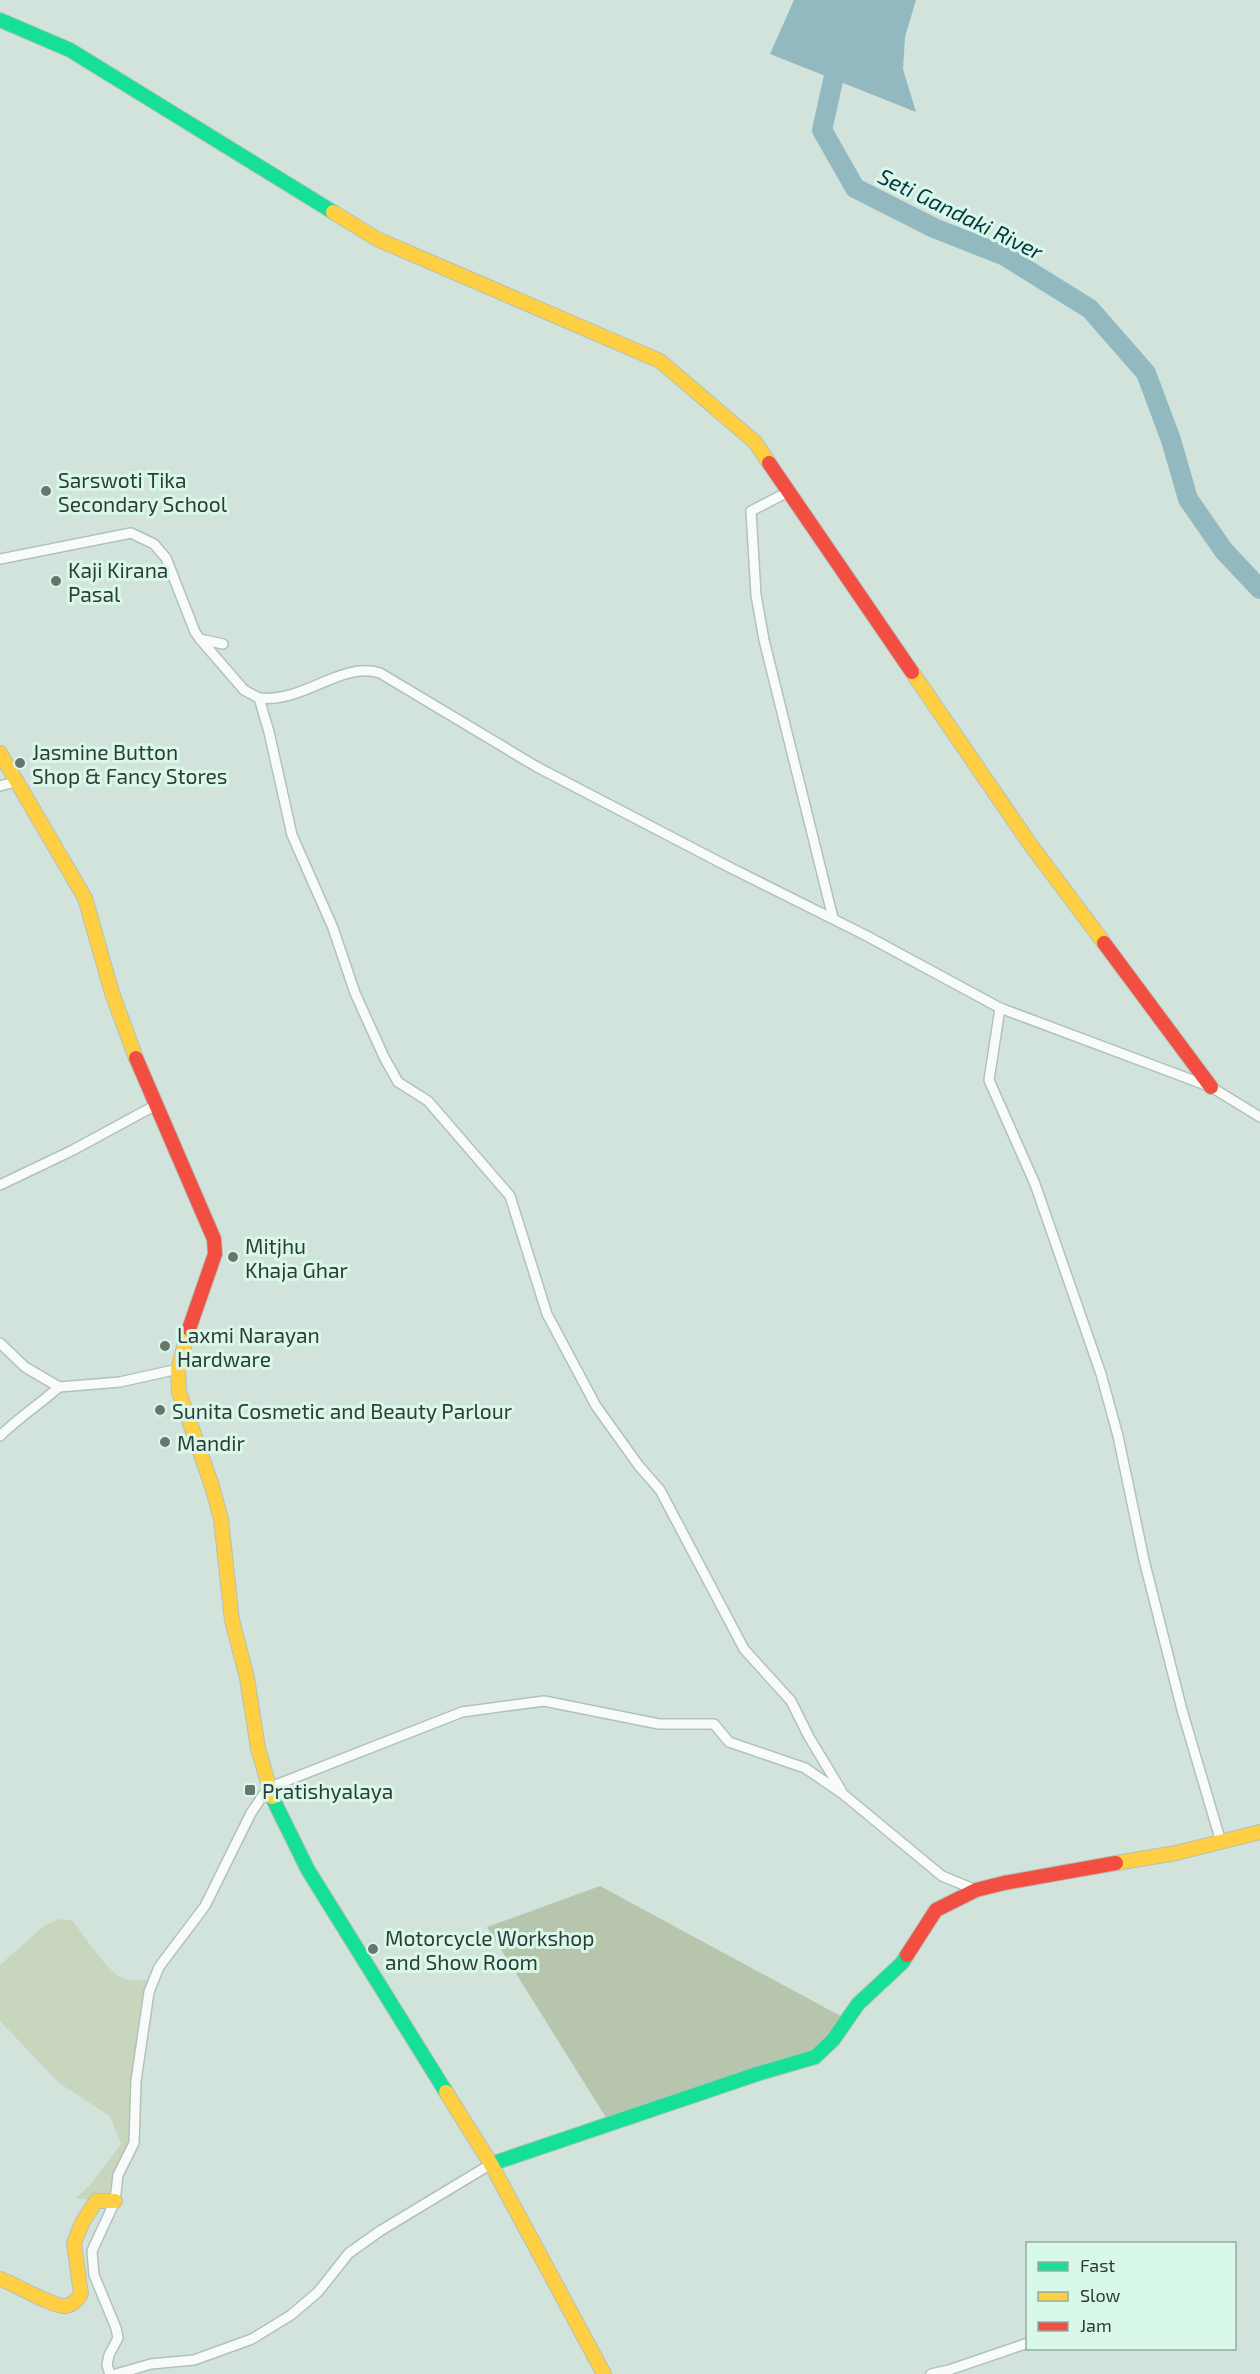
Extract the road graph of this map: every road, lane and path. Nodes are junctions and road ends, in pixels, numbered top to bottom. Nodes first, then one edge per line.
1 (0, 20) edge
2 (788, 492) junction
3 (0, 559) edge
4 (200, 639) junction
5 (224, 644) dead end
6 (259, 698) junction
7 (0, 753) edge
8 (19, 781) junction
9 (0, 786) edge
10 (832, 918) junction
11 (1000, 1008) junction
12 (1211, 1087) junction
13 (156, 1105) junction
14 (1260, 1117) edge
15 (0, 1185) edge
16 (0, 1343) edge
17 (178, 1369) junction
18 (59, 1387) junction
19 (0, 1436) edge
20 (268, 1788) junction
21 (843, 1794) junction
22 (1260, 1832) edge
23 (1221, 1842) junction
24 (976, 1890) junction
25 (491, 2164) junction
26 (115, 2201) junction
27 (0, 2279) edge
28 (1026, 2344) edge
29 (110, 2374) edge
30 (116, 2374) edge
31 (604, 2374) edge
32 (931, 2374) edge

1 - 2 main road
2 - 10 street
2 - 12 main road
3 - 4 street
4 - 5 street
4 - 6 street
6 - 10 street
6 - 21 street
7 - 8 main road
8 - 9 street
8 - 13 main road
10 - 11 street
11 - 12 street
11 - 23 street
12 - 14 street
13 - 15 street
13 - 17 main road
16 - 18 street
17 - 18 street
17 - 20 main road
18 - 19 street
20 - 21 street
20 - 25 main road
20 - 26 street
21 - 24 street
22 - 23 main road
23 - 24 main road
24 - 25 main road
25 - 30 street
25 - 31 main road
26 - 27 main road
26 - 29 street
28 - 32 street

